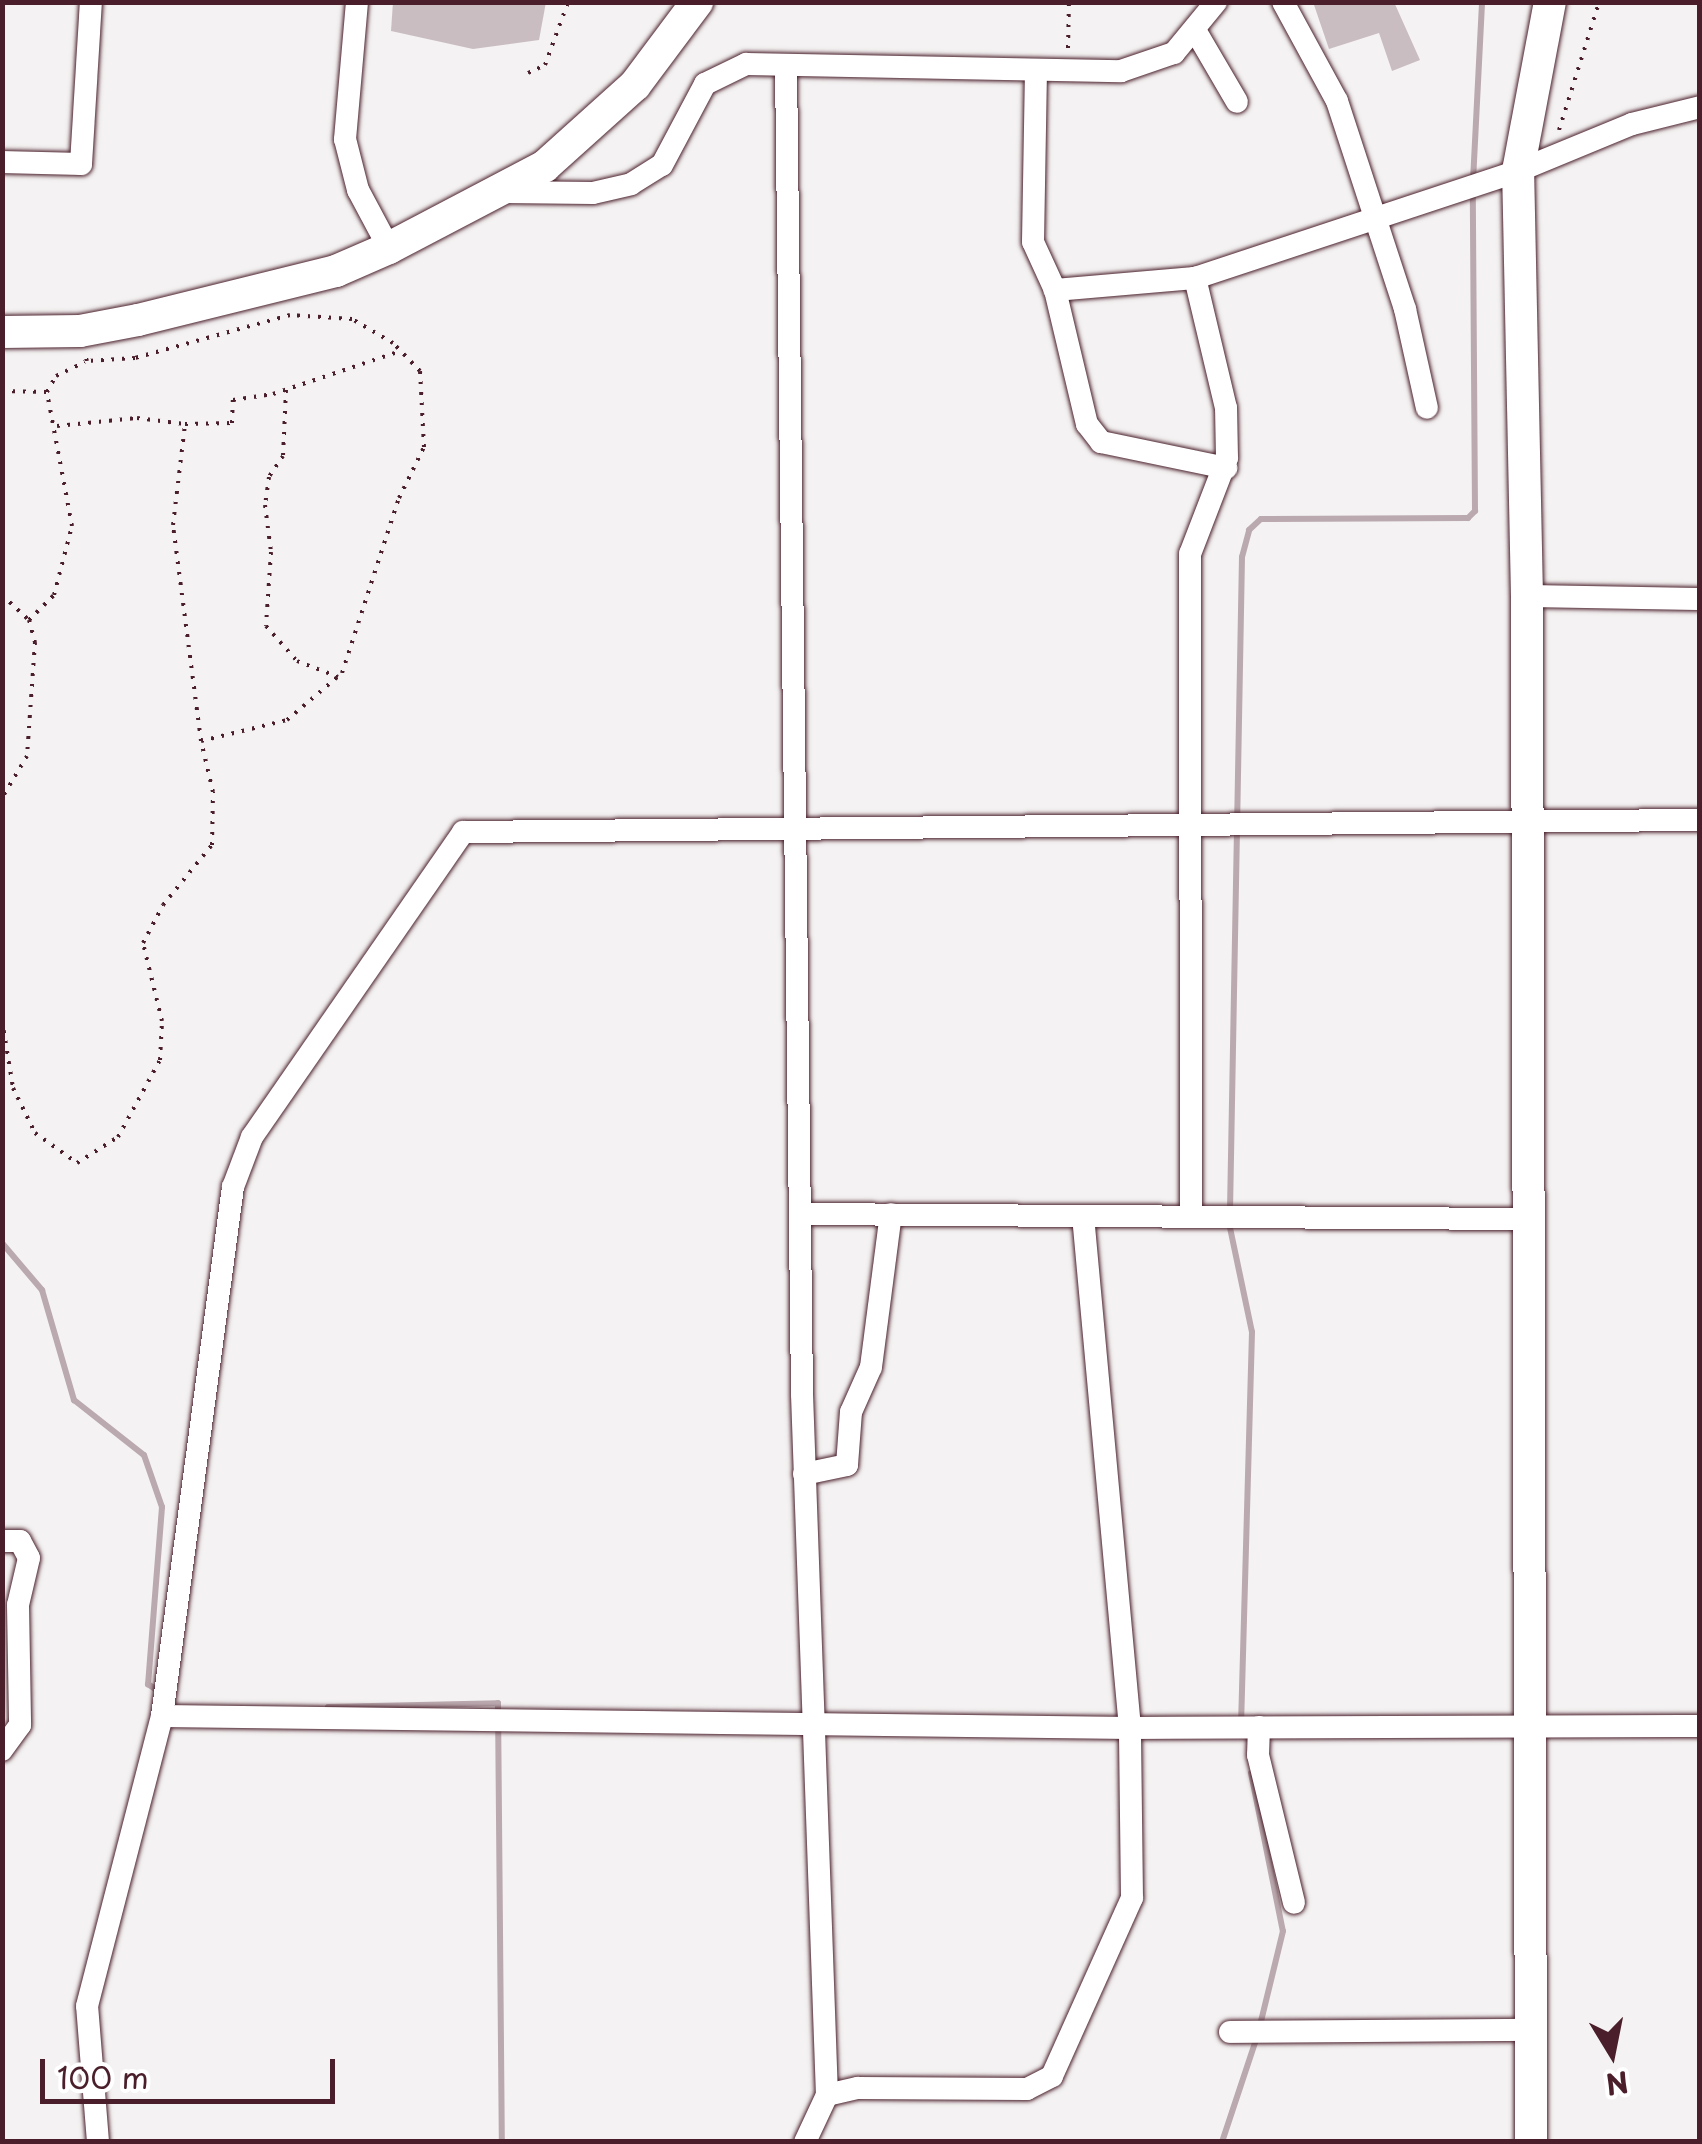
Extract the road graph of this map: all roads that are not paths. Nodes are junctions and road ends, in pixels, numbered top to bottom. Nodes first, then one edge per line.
1 (91, 2) edge
2 (357, 2) edge
3 (697, 2) edge
4 (1216, 2) edge
5 (1284, 2) edge
6 (1550, 2) edge
7 (1195, 30) junction
8 (786, 65) junction
9 (1036, 70) junction
10 (1238, 102) dead end
11 (1700, 107) edge
12 (2, 162) edge
13 (1518, 172) junction
14 (503, 192) junction
15 (1372, 223) junction
16 (390, 248) junction
17 (1195, 278) junction
18 (1055, 290) junction
19 (2, 332) edge
20 (1427, 408) dead end
21 (1226, 468) junction
22 (1527, 596) junction
23 (1700, 599) edge
24 (1528, 820) junction
25 (1700, 820) edge
26 (1193, 822) junction
27 (792, 824) junction
28 (1191, 1212) junction
29 (803, 1214) junction
30 (891, 1214) junction
31 (1083, 1216) junction
32 (1524, 1219) junction
33 (804, 1474) junction
34 (2, 1542) edge
35 (162, 1716) junction
36 (811, 1725) junction
37 (1700, 1726) edge
38 (1259, 1727) junction
39 (1527, 1727) junction
40 (1130, 1728) junction
41 (2, 1750) edge
42 (1294, 1903) dead end
43 (1530, 2030) junction
44 (1230, 2032) dead end
45 (827, 2095) junction
46 (98, 2142) edge
47 (804, 2142) edge
48 (1531, 2142) edge

1 - 12 street
2 - 16 street
3 - 14 street
4 - 7 street
5 - 15 street
6 - 13 street
7 - 9 street
7 - 10 street
8 - 9 street
8 - 14 street
8 - 27 street
9 - 18 street
11 - 13 street
13 - 15 street
13 - 22 street
14 - 16 street
15 - 17 street
15 - 20 street
16 - 19 street
17 - 18 street
17 - 21 street
18 - 21 street
21 - 26 street
22 - 23 street
22 - 24 street
24 - 25 street
24 - 26 street
24 - 32 street
26 - 27 street
26 - 28 street
27 - 29 street
27 - 35 street
28 - 31 street
28 - 32 street
29 - 30 street
29 - 33 street
30 - 31 street
30 - 33 street
31 - 40 street
32 - 39 street
33 - 36 street
34 - 41 street
35 - 36 street
35 - 46 street
36 - 40 street
36 - 45 street
37 - 39 street
38 - 39 street
38 - 40 street
38 - 42 street
39 - 43 street
40 - 45 street
43 - 44 street
43 - 48 street
45 - 47 street

